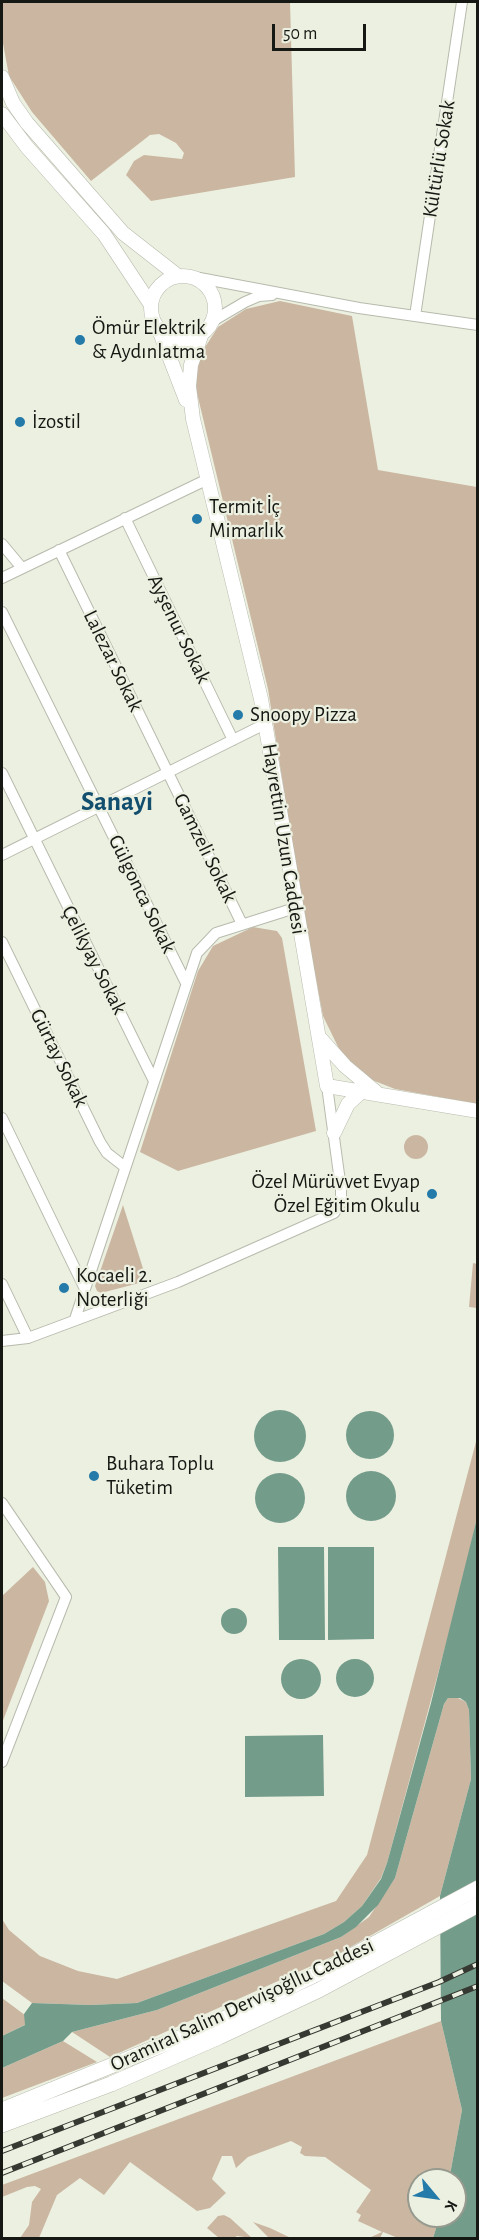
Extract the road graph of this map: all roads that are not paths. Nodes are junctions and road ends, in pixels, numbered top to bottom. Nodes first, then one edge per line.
1 (462, 2) edge
2 (2, 77) edge
3 (2, 114) edge
4 (183, 276) junction
5 (284, 293) junction
6 (151, 305) junction
7 (415, 316) junction
8 (477, 325) edge
9 (206, 328) junction
10 (159, 330) junction
11 (193, 419) junction
12 (208, 479) junction
13 (125, 518) junction
14 (2, 544) edge
15 (59, 550) junction
16 (22, 568) junction
17 (2, 578) edge
18 (2, 612) edge
19 (265, 724) junction
20 (233, 740) junction
21 (2, 773) edge
22 (167, 773) junction
23 (99, 806) junction
24 (34, 839) junction
25 (2, 855) edge
26 (295, 908) junction
27 (242, 924) junction
28 (2, 942) edge
29 (186, 984) junction
30 (318, 1037) junction
31 (154, 1081) junction
32 (327, 1086) junction
33 (361, 1092) junction
34 (380, 1095) junction
35 (477, 1111) edge
36 (2, 1118) edge
37 (334, 1133) junction
38 (125, 1167) junction
39 (2, 1284) edge
40 (84, 1287) junction
41 (75, 1319) junction
42 (28, 1338) junction
43 (2, 1341) edge
44 (2, 1503) edge
45 (2, 1762) edge
46 (477, 1888) edge
47 (477, 1905) edge
48 (439, 1918) junction
49 (2, 2110) edge
50 (2, 2125) edge

1 - 7 street, Kültürlü Sokak
2 - 4 street
3 - 6 street
4 - 5 street
4 - 6 street
4 - 9 street
5 - 7 street
5 - 9 street
6 - 10 street
7 - 8 street
9 - 10 street
9 - 11 street
10 - 11 street
11 - 12 street, Hayrettin Uzun Caddesi
12 - 13 street
12 - 19 street, Hayrettin Uzun Caddesi
13 - 15 street
13 - 20 street, Ayşenur Sokak
14 - 16 street
15 - 16 street
15 - 22 street, Lalezar Sokak
16 - 17 street
18 - 23 street, Gülgonca Sokak
19 - 20 street
19 - 26 street, Hayrettin Uzun Caddesi
20 - 22 street
21 - 24 street, Çelikyay Sokak
22 - 23 street
22 - 27 street, Gamzeli Sokak
23 - 24 street
23 - 29 street, Gülgonca Sokak
24 - 25 street
24 - 31 street, Çelikyay Sokak
26 - 27 street
26 - 30 street, Hayrettin Uzun Caddesi
27 - 29 street
28 - 38 street, Gürtay Sokak
29 - 31 street
30 - 32 street, Hayrettin Uzun Caddesi
30 - 34 street
31 - 38 street
32 - 33 street
32 - 37 street
33 - 34 street
33 - 37 street
34 - 35 street
36 - 40 street
37 - 41 street
38 - 40 street
39 - 42 street
40 - 41 street
41 - 42 street
42 - 43 street
44 - 45 street
46 - 48 main road, Oramiral Salim Dervişoğllu Caddesi
47 - 48 main road, Oramiral Salim Dervişoğllu Caddesi
48 - 49 main road, Oramiral Salim Dervişoğllu Caddesi
48 - 50 main road, Oramiral Salim Dervişoğllu Caddesi

